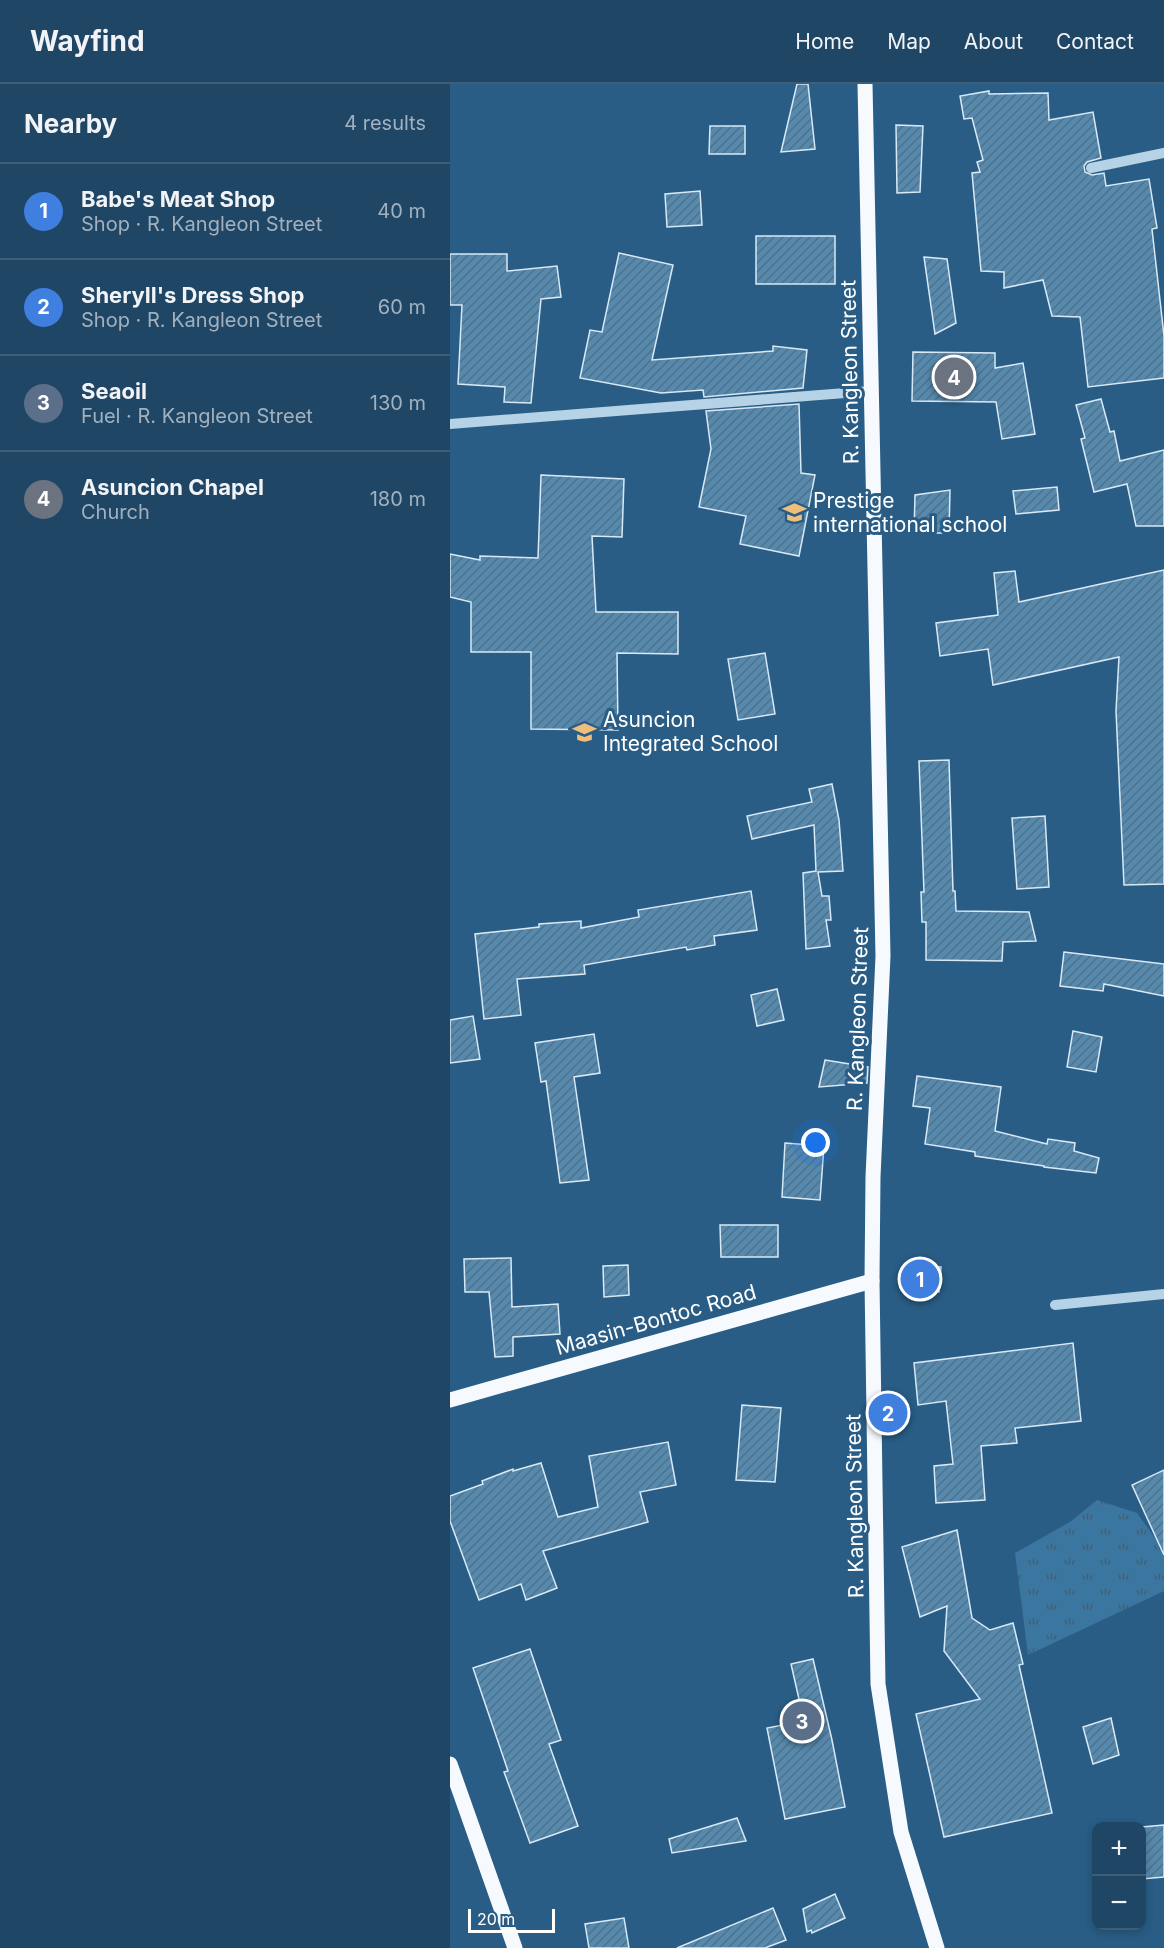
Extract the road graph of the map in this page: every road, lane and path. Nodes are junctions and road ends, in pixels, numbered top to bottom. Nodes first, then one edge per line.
1 (865, 84) edge
2 (1164, 153) edge
3 (1091, 168) dead end
4 (871, 391) junction
5 (450, 424) edge
6 (872, 1281) junction
7 (1164, 1294) edge
8 (1055, 1305) dead end
9 (450, 1400) edge
10 (450, 1764) edge
11 (514, 1948) edge
12 (937, 1948) edge

1 - 4 main road, R. Kangleon Street
2 - 3 street
4 - 5 street
4 - 6 main road, R. Kangleon Street
6 - 9 main road, Maasin-Bontoc Road
6 - 12 main road, R. Kangleon Street
7 - 8 street
10 - 11 main road

